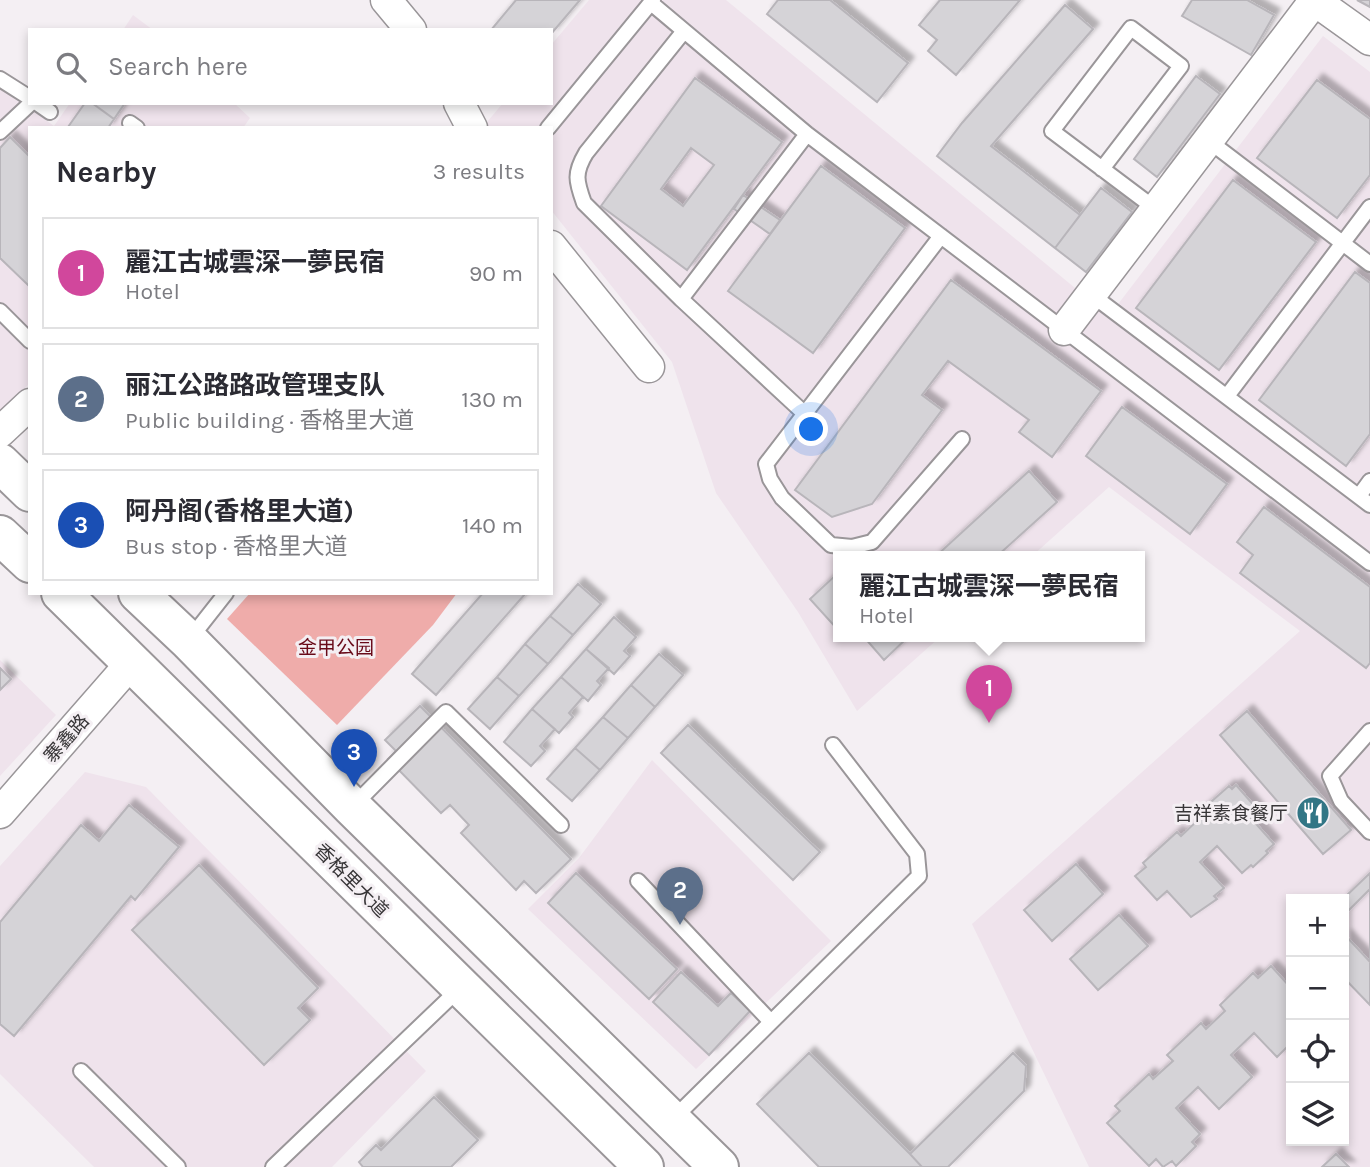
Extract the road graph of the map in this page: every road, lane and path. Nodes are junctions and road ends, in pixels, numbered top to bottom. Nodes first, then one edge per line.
1 (386, 0) edge
2 (1315, 0) edge
3 (652, 2) edge
4 (409, 28) edge
5 (684, 31) junction
6 (1370, 40) edge
7 (0, 79) edge
8 (28, 100) edge
9 (28, 103) edge
10 (40, 105) edge
11 (460, 105) edge
12 (50, 112) dead end
13 (471, 126) edge
14 (550, 126) edge
15 (0, 132) edge
16 (807, 134) junction
17 (1209, 141) junction
18 (1102, 169) junction
19 (1370, 207) edge
20 (1157, 210) junction
21 (941, 236) junction
22 (1343, 243) junction
23 (553, 248) edge
24 (1370, 264) edge
25 (1092, 295) junction
26 (681, 299) junction
27 (0, 312) edge
28 (1064, 330) junction
29 (28, 339) edge
30 (649, 367) dead end
31 (1227, 396) junction
32 (28, 406) edge
33 (805, 414) junction
34 (0, 432) edge
35 (962, 439) dead end
36 (0, 463) edge
37 (1370, 481) edge
38 (28, 490) edge
39 (1364, 500) edge
40 (0, 535) edge
41 (28, 561) edge
42 (1370, 563) edge
43 (63, 595) edge
44 (140, 595) edge
45 (224, 595) edge
46 (189, 641) junction
47 (131, 663) junction
48 (1370, 731) edge
49 (833, 745) dead end
50 (352, 807) junction
51 (0, 813) edge
52 (561, 825) dead end
53 (1370, 832) edge
54 (638, 881) dead end
55 (461, 987) junction
56 (771, 1022) junction
57 (82, 1070) dead end
58 (671, 1121) junction
59 (177, 1167) edge
60 (273, 1167) edge
61 (644, 1167) edge
62 (719, 1167) edge

1 - 4 street
2 - 6 street
2 - 17 street
3 - 5 lane
3 - 14 lane
5 - 16 lane
5 - 26 lane
7 - 8 lane
9 - 15 lane
10 - 12 lane
11 - 13 street
16 - 21 lane
16 - 26 lane
17 - 20 street
17 - 22 lane
18 - 18 lane
18 - 20 lane
19 - 22 lane
20 - 25 street
21 - 28 lane
21 - 33 lane
22 - 24 lane
22 - 31 lane
23 - 30 street
25 - 28 street
25 - 31 lane
26 - 33 lane
27 - 29 lane
28 - 42 lane
31 - 39 lane
32 - 34 street
33 - 35 lane
36 - 38 main road
37 - 39 lane
40 - 41 main road
43 - 47 main road, 香格里大道
44 - 46 main road
45 - 46 lane
46 - 50 main road
47 - 51 street, 寨鑫路
47 - 55 main road, 香格里大道
48 - 53 lane
49 - 56 lane
50 - 52 lane
50 - 58 main road
54 - 56 lane
55 - 60 lane
55 - 61 main road, 香格里大道
56 - 58 lane
57 - 59 lane
58 - 62 main road

